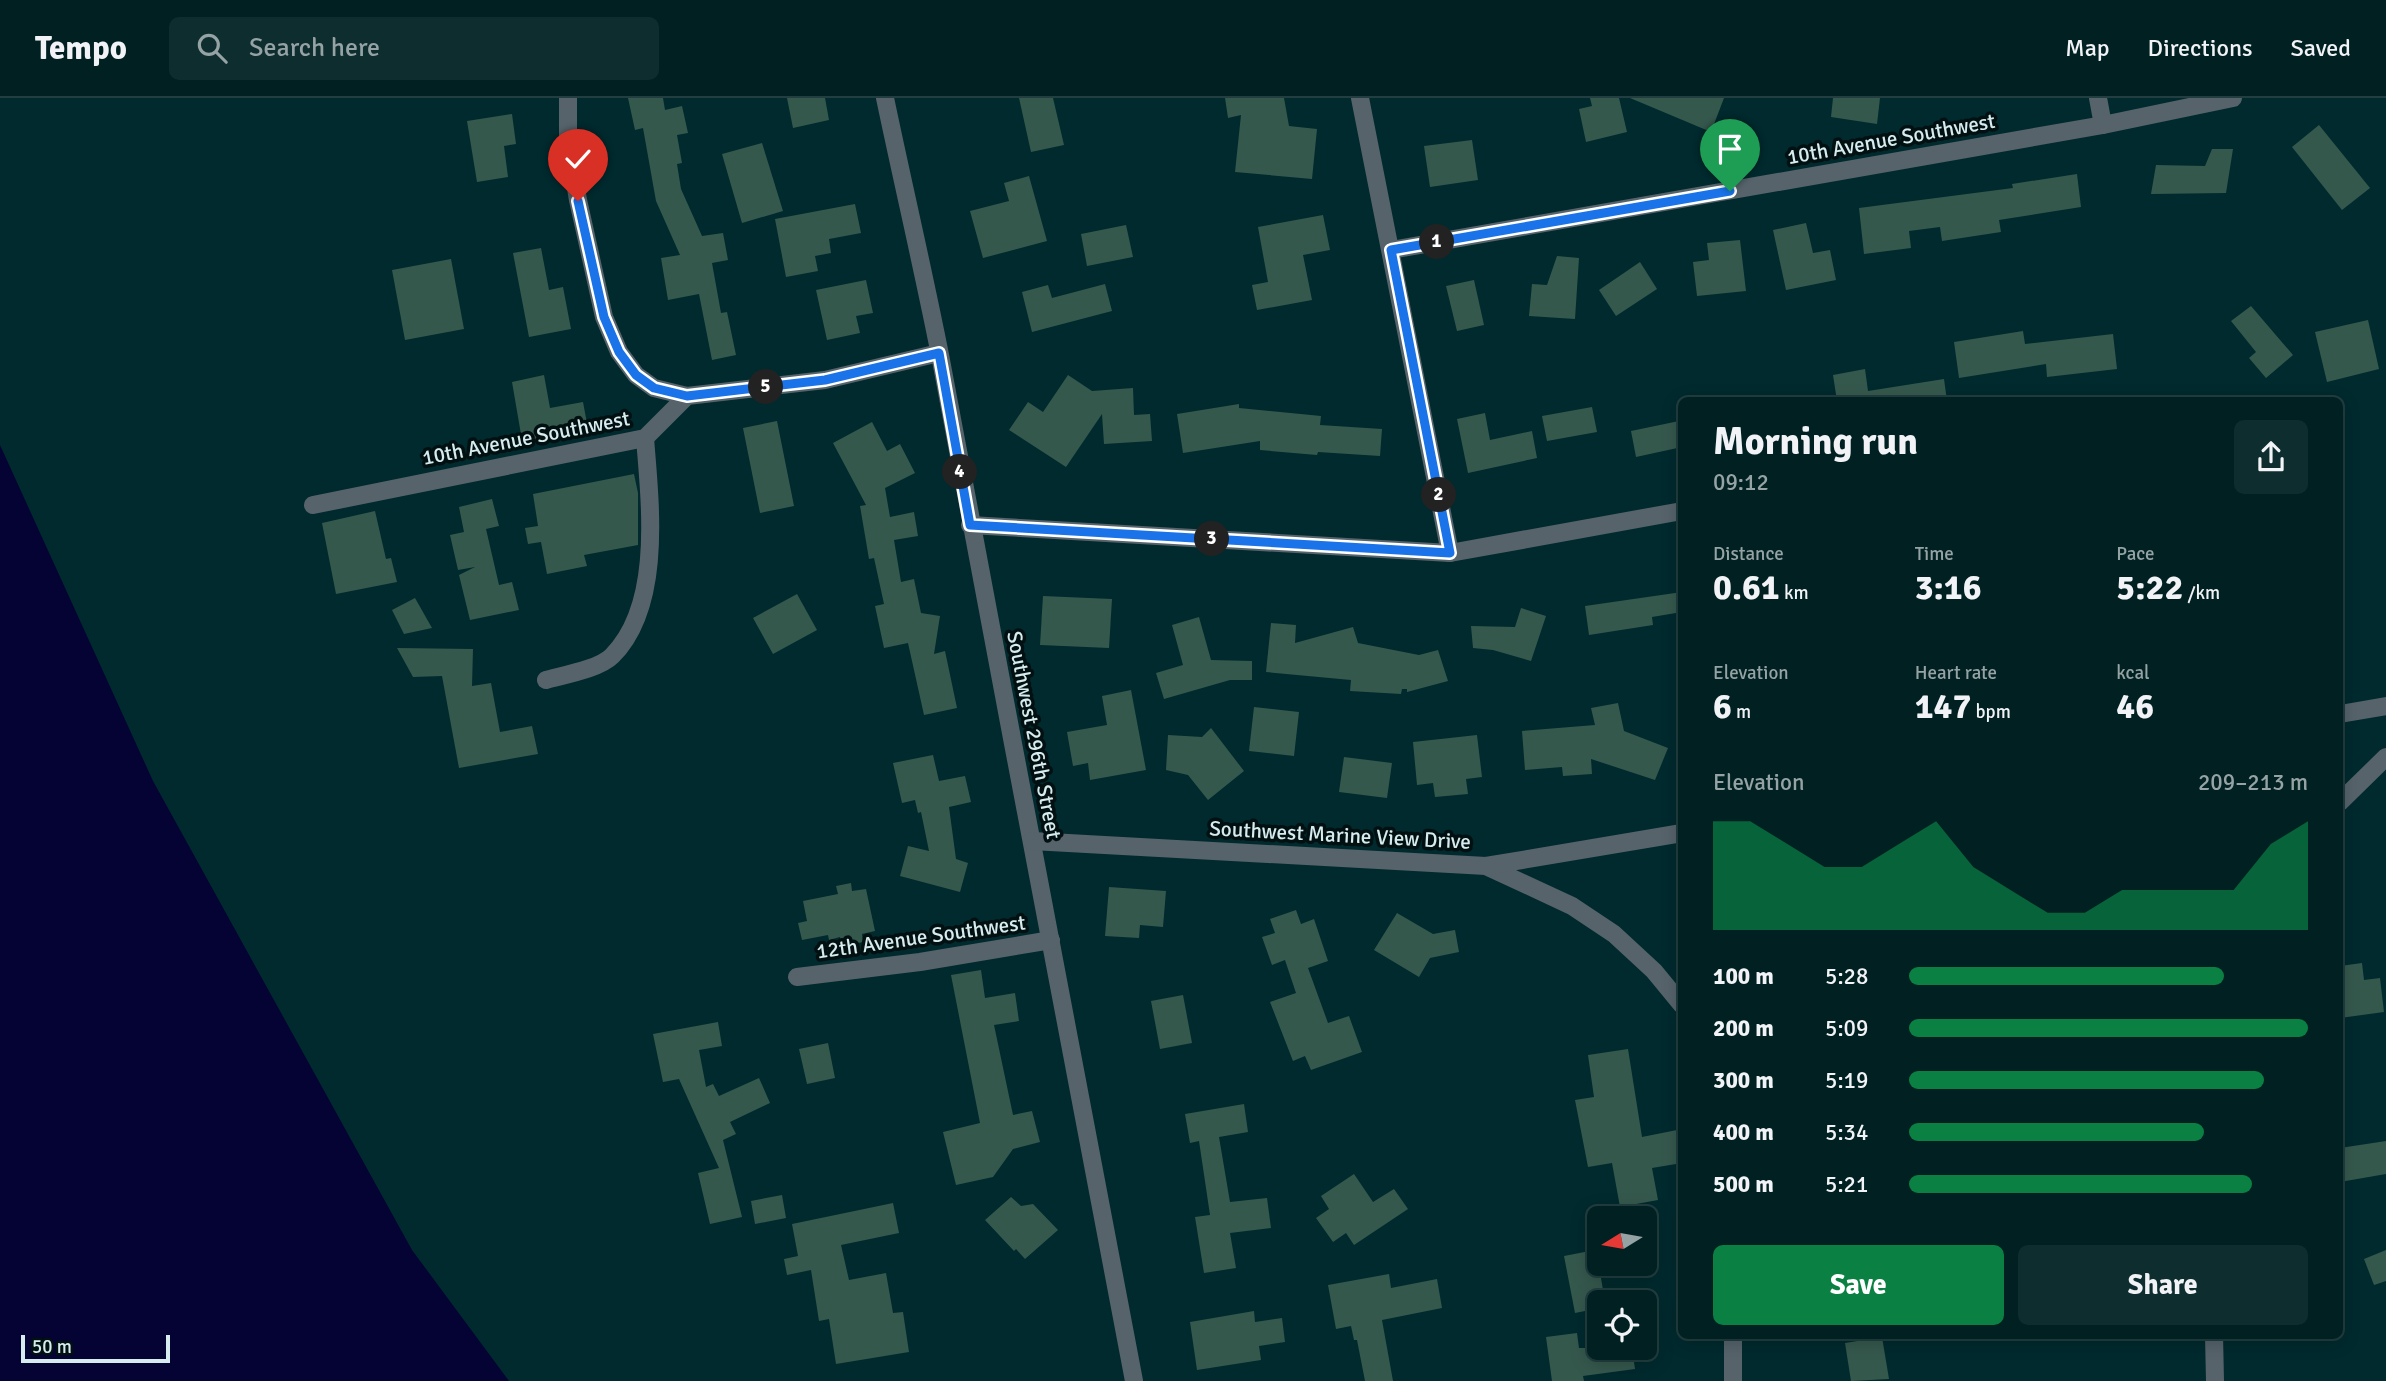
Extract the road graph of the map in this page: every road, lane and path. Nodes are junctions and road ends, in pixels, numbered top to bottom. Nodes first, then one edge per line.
1 (568, 98) edge
2 (885, 98) edge
3 (1360, 98) edge
4 (2098, 98) edge
5 (2233, 98) edge
6 (2103, 125) junction
7 (1391, 250) junction
8 (939, 353) junction
9 (687, 396) junction
10 (645, 438) junction
11 (313, 505) dead end
12 (1678, 512) edge
13 (970, 525) junction
14 (1450, 553) junction
15 (546, 680) dead end
16 (2386, 706) edge
17 (2343, 713) edge
18 (2386, 757) edge
19 (2343, 799) edge
20 (1678, 834) edge
21 (1032, 841) junction
22 (1486, 866) junction
23 (1051, 940) junction
24 (797, 977) dead end
25 (1678, 1000) edge
26 (1733, 1339) edge
27 (2214, 1339) edge
28 (1134, 1381) edge
29 (1733, 1381) edge
30 (2215, 1381) edge

1 - 9 street
2 - 8 street, Southwest 296th Street
3 - 7 street
4 - 6 street
5 - 6 street, 10th Avenue Southwest
6 - 7 street, 10th Avenue Southwest
7 - 14 street
8 - 9 street
8 - 13 street, Southwest 296th Street
9 - 10 street, 10th Avenue Southwest
10 - 11 street, 10th Avenue Southwest
10 - 15 street
12 - 14 street
13 - 14 street
13 - 21 street, Southwest 296th Street
16 - 17 street
18 - 19 street
20 - 22 street
21 - 22 street, Southwest Marine View Drive
21 - 23 street, Southwest 296th Street
22 - 25 street, Southwest Marine View Drive
23 - 24 street, 12th Avenue Southwest
23 - 28 street, Southwest 296th Street
26 - 29 street
27 - 30 street

